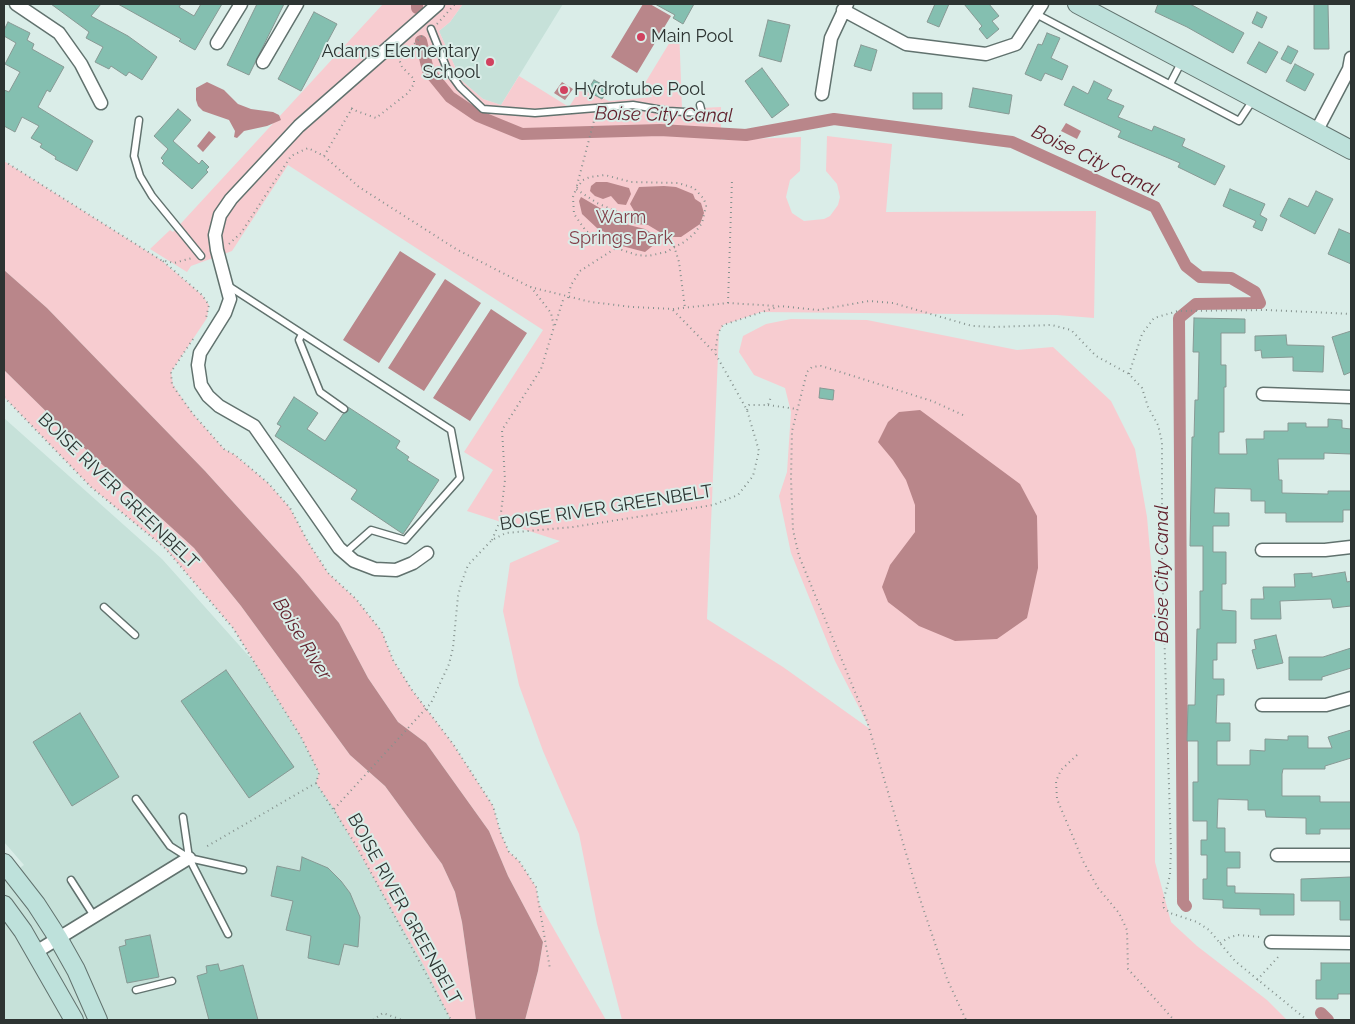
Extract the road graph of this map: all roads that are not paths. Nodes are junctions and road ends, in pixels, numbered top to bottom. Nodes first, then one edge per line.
1 (16, 4) edge
2 (241, 4) edge
3 (297, 4) edge
4 (438, 4) edge
5 (1077, 4) edge
6 (845, 7) edge
7 (1039, 9) edge
8 (431, 29) road end
9 (217, 43) dead end
10 (1351, 58) edge
11 (1183, 60) junction
12 (264, 62) dead end
13 (1170, 84) junction
14 (822, 94) dead end
15 (1254, 98) junction
16 (101, 103) dead end
17 (700, 105) dead end
18 (140, 120) dead end
19 (1317, 130) junction
20 (1351, 150) edge
21 (202, 256) road end
22 (227, 285) junction
23 (302, 334) junction
24 (1263, 394) dead end
25 (1351, 397) edge
26 (344, 409) dead end
27 (1351, 547) edge
28 (1262, 550) dead end
29 (345, 553) junction
30 (427, 553) dead end
31 (104, 607) dead end
32 (135, 635) dead end
33 (1351, 698) edge
34 (1262, 705) dead end
35 (136, 799) dead end
36 (183, 817) dead end
37 (1277, 855) dead end
38 (1351, 855) edge
39 (189, 858) junction
40 (4, 863) edge
41 (243, 870) dead end
42 (71, 880) dead end
43 (4, 905) edge
44 (94, 916) junction
45 (228, 934) dead end
46 (58, 938) junction
47 (1267, 940) road end
48 (1351, 942) edge
49 (36, 952) junction
50 (172, 981) dead end
51 (136, 990) dead end
52 (74, 1020) edge
53 (98, 1020) edge

1 - 16 street
2 - 9 street
3 - 12 street
4 - 22 street
5 - 11 main road
6 - 7 street
6 - 14 street
7 - 13 lane
8 - 17 lane
10 - 19 street
11 - 13 lane
11 - 15 main road
13 - 15 lane
15 - 19 main road
18 - 21 lane
19 - 20 main road
22 - 23 lane
22 - 29 street
23 - 26 lane
23 - 29 lane
24 - 25 street
27 - 28 street
29 - 30 street
31 - 32 lane
33 - 34 street
35 - 39 lane
36 - 39 lane
37 - 38 street
39 - 41 lane
39 - 44 street
39 - 45 lane
40 - 46 main road
42 - 44 lane
43 - 49 main road
44 - 46 street
46 - 49 street
46 - 53 main road
47 - 48 street
49 - 52 main road
50 - 51 lane

